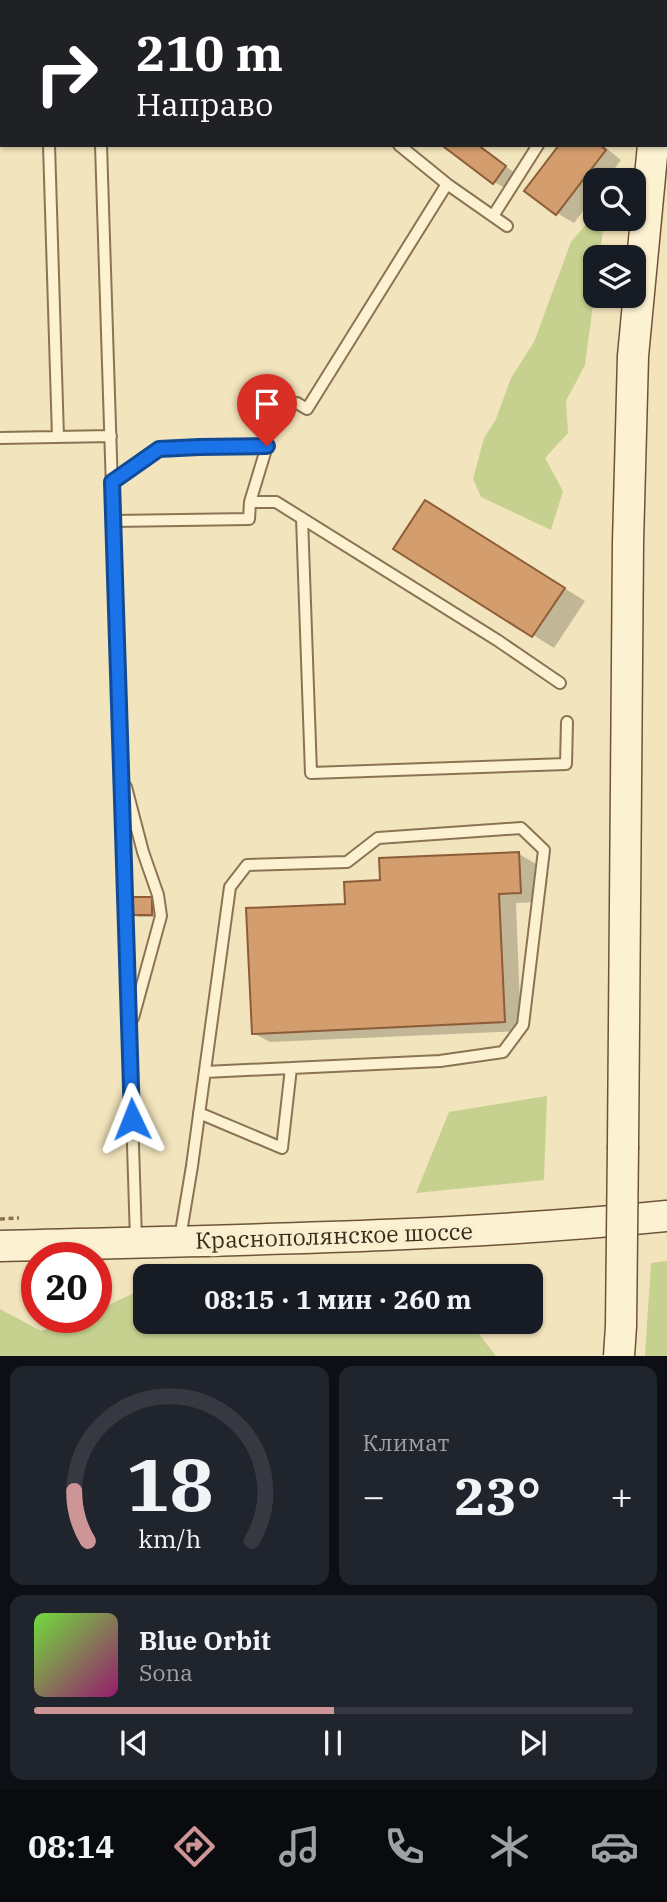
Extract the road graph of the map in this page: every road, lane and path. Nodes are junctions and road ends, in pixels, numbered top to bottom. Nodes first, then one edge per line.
1 (49, 147) edge
2 (101, 147) edge
3 (401, 147) edge
4 (537, 147) edge
5 (653, 147) edge
6 (447, 184) junction
7 (493, 216) junction
8 (507, 226) dead end
9 (297, 403) dead end
10 (111, 436) junction
11 (58, 437) junction
12 (0, 438) edge
13 (112, 482) junction
14 (250, 502) junction
15 (302, 518) junction
16 (113, 521) junction
17 (560, 683) dead end
18 (567, 722) dead end
19 (121, 768) junction
20 (130, 1030) junction
21 (291, 1068) junction
22 (205, 1072) junction
23 (199, 1113) junction
24 (667, 1216) edge
25 (179, 1241) junction
26 (136, 1242) junction
27 (0, 1246) edge
28 (619, 1356) edge

1 - 11 lane
2 - 10 lane
3 - 6 lane
4 - 7 lane
5 - 28 street, bridge
6 - 7 lane
6 - 9 lane
7 - 8 lane
10 - 11 lane
10 - 13 lane
11 - 12 lane
13 - 14 lane
13 - 16 lane
14 - 15 lane
14 - 16 lane
15 - 17 lane
15 - 18 lane
16 - 19 lane
19 - 20 lane
19 - 20 lane
20 - 26 lane
21 - 22 lane
21 - 22 lane
21 - 23 lane
22 - 23 lane
23 - 25 lane
24 - 25 street, Краснополянское шоссе
25 - 26 street, Краснополянское шоссе
26 - 27 street, Краснополянское шоссе

